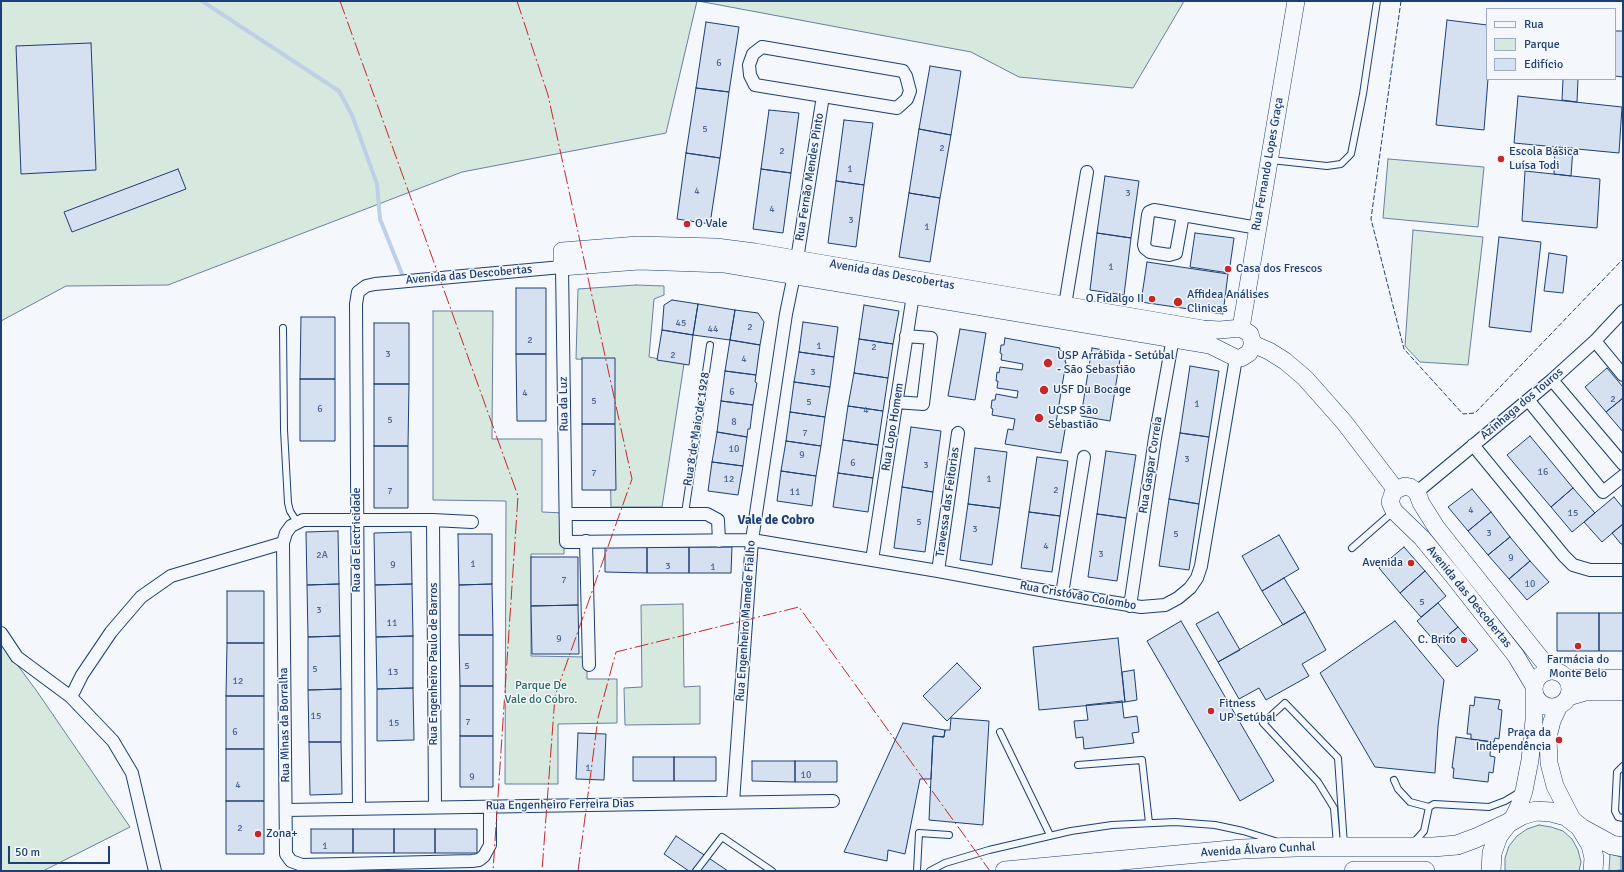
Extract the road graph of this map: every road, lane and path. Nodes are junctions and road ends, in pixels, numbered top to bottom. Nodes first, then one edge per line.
1 (1296, 1) edge
2 (1377, 1) edge
3 (823, 96) junction
4 (1269, 160) junction
5 (1087, 172) dead end
6 (1183, 215) dead end
7 (1258, 228) junction
8 (562, 267) junction
9 (796, 267) junction
10 (375, 284) joint
11 (913, 295) junction
12 (1065, 305) junction
13 (1623, 311) edge
14 (283, 328) dead end
15 (1238, 328) junction
16 (1174, 332) junction
17 (906, 336) junction
18 (1595, 341) junction
19 (1253, 344) junction
20 (710, 345) dead end
21 (1232, 356) junction
22 (1623, 375) edge
23 (1552, 380) junction
24 (1528, 401) junction
25 (896, 402) junction
26 (958, 433) dead end
27 (1473, 444) junction
28 (1084, 457) dead end
29 (1623, 464) edge
30 (1623, 476) edge
31 (1396, 490) junction
32 (1419, 497) junction
33 (1396, 513) junction
34 (566, 514) junction
35 (685, 514) junction
36 (357, 520) junction
37 (433, 520) junction
38 (297, 522) junction
39 (472, 522) dead end
40 (752, 540) junction
41 (586, 541) junction
42 (719, 541) junction
43 (283, 543) junction
44 (1352, 548) dead end
45 (872, 560) junction
46 (1623, 570) edge
47 (938, 571) junction
48 (1062, 594) junction
49 (1130, 606) junction
50 (1, 633) edge
51 (589, 665) dead end
52 (1560, 675) junction
53 (1623, 678) edge
54 (1534, 688) junction
55 (1623, 692) edge
56 (71, 697) junction
57 (1563, 701) junction
58 (1000, 732) dead end
59 (1078, 765) dead end
60 (1623, 766) edge
61 (1394, 780) dead end
62 (1524, 791) junction
63 (833, 801) dead end
64 (733, 802) junction
65 (490, 807) junction
66 (1430, 807) junction
67 (359, 808) junction
68 (435, 808) junction
69 (286, 810) junction
70 (1623, 818) edge
71 (1510, 822) junction
72 (1149, 823) junction
73 (1576, 824) junction
74 (949, 835) dead end
75 (1050, 836) junction
76 (1296, 847) junction
77 (1341, 847) junction
78 (1409, 847) junction
79 (1623, 847) edge
80 (155, 871) edge
81 (696, 871) edge
82 (772, 871) edge
83 (917, 871) edge
84 (930, 871) edge
85 (1005, 871) edge
86 (1355, 871) edge
87 (1425, 871) edge
88 (1491, 871) edge
89 (1593, 871) edge

1 - 4 street, Rua Fernando Lopes Graça
2 - 4 lane
3 - 3 street
3 - 9 street, Rua Fernão Mendes Pinto
4 - 7 street, Rua Fernando Lopes Graça
5 - 12 street
6 - 7 street
7 - 15 street, Rua Fernando Lopes Graça
8 - 9 street, Avenida das Descobertas
8 - 10 street, Avenida das Descobertas
8 - 34 street, Rua da Luz
9 - 11 street, Avenida das Descobertas
9 - 12 street, Avenida das Descobertas
9 - 40 street, Rua Engenheiro Mamede Fialho
10 - 36 street, Rua da Electricidade
11 - 16 street, Avenida das Descobertas
11 - 17 street, Rua Lopo Homem
12 - 16 street, Avenida das Descobertas
13 - 18 street, Azinhaga dos Touros
14 - 38 lane
15 - 16 street, Avenida das Descobertas
15 - 19 street
15 - 21 street
16 - 21 street, Avenida das Descobertas
16 - 49 street, Rua Gaspar Correia
17 - 25 street, Rua Lopo Homem
17 - 25 street
18 - 22 street
18 - 23 street, Azinhaga dos Touros
19 - 21 street
19 - 31 street
20 - 35 lane, Rua 8 de Maio de 1928
21 - 49 street, Rua Cristóvão Colombo
23 - 24 street, Azinhaga dos Touros
23 - 29 street
24 - 27 street, Azinhaga dos Touros
24 - 30 street
25 - 45 street, Rua Lopo Homem
26 - 47 street, Travessa das Feitorias
27 - 32 street, Azinhaga dos Touros
27 - 46 street
28 - 48 street
31 - 32 street
31 - 33 street
32 - 33 street
32 - 52 street, Avenida das Descobertas
33 - 44 lane
33 - 54 street, Avenida das Descobertas
34 - 35 street
34 - 41 street, Rua da Luz
35 - 42 street
36 - 37 street
36 - 38 street
36 - 67 street, Rua da Electricidade
37 - 39 street
37 - 68 street, Rua Engenheiro Paulo de Barros
38 - 43 street, Rua Minas da Borralha
40 - 42 street
40 - 45 street, Rua Cristóvão Colombo
40 - 64 street, Rua Engenheiro Mamede Fialho
41 - 42 street
41 - 51 street
43 - 56 street
43 - 69 street, Rua Minas da Borralha
45 - 47 street, Rua Cristóvão Colombo
47 - 48 street, Rua Cristóvão Colombo
48 - 49 street, Rua Cristóvão Colombo
50 - 56 street
52 - 53 street
52 - 54 street
52 - 57 street
54 - 57 street
54 - 62 street
55 - 57 street
56 - 80 street
57 - 73 street
58 - 75 lane
59 - 72 lane
60 - 70 lane
61 - 66 lane
62 - 66 lane
62 - 71 street
63 - 64 street, Rua Engenheiro Ferreira Dias
64 - 65 street, Rua Engenheiro Ferreira Dias
65 - 68 street, Rua Engenheiro Ferreira Dias
65 - 69 street, Rua Minas da Borralha
66 - 78 lane
67 - 68 street, Rua Engenheiro Ferreira Dias
67 - 69 street, Rua Engenheiro Ferreira Dias
71 - 73 main road, Avenida Álvaro Cunhal
71 - 78 main road, Avenida Álvaro Cunhal
71 - 88 main road
72 - 75 lane
72 - 76 lane
73 - 79 main road
73 - 89 main road
74 - 83 lane
75 - 84 lane
76 - 77 main road, Avenida Álvaro Cunhal
76 - 85 main road, Avenida Álvaro Cunhal
77 - 77 lane
77 - 78 main road, Avenida Álvaro Cunhal
81 - 82 lane
86 - 87 main road

